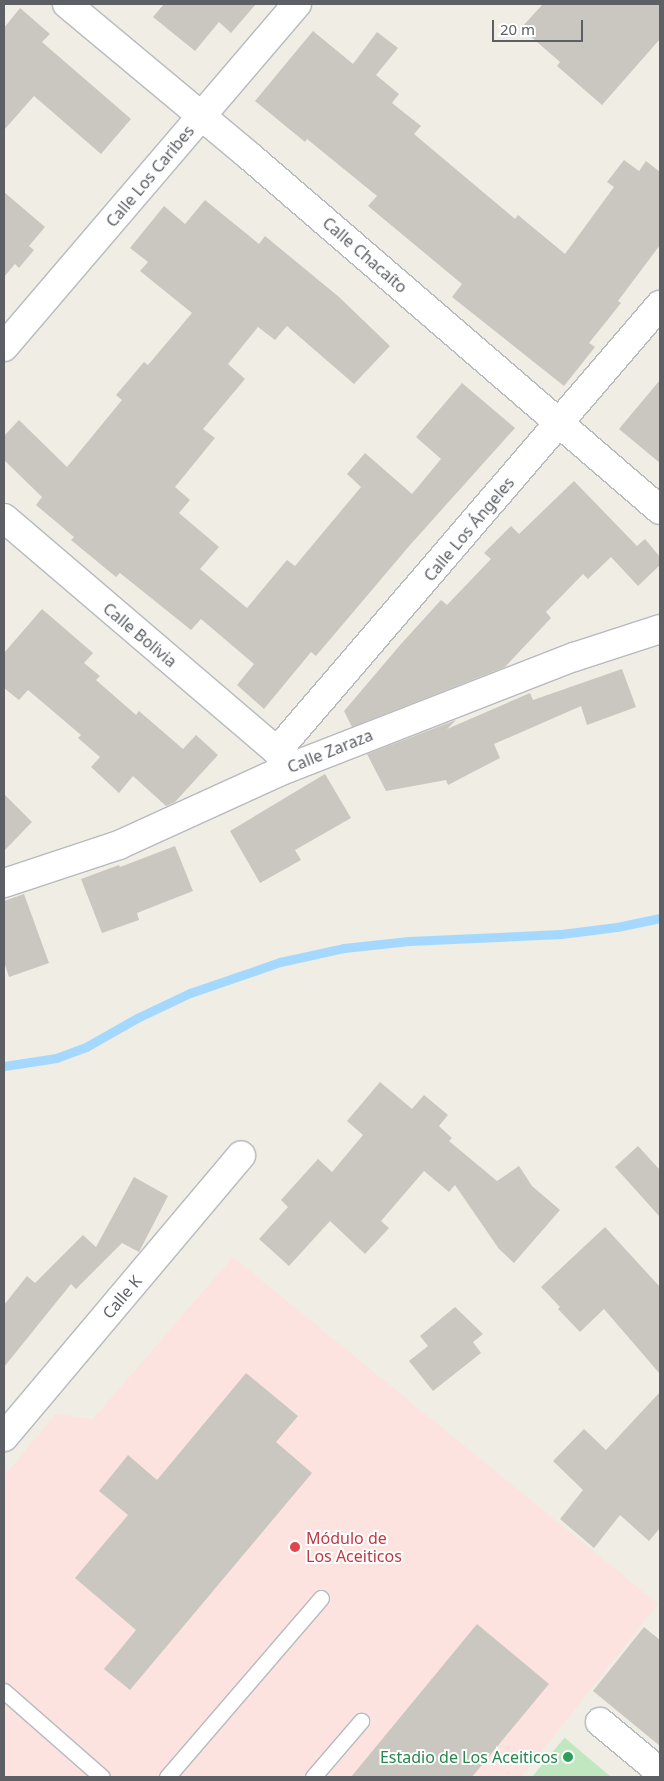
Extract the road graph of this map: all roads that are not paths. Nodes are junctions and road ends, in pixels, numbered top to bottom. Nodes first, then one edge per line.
1 (66, 4) edge
2 (296, 4) edge
3 (201, 116) junction
4 (660, 305) edge
5 (4, 347) edge
6 (560, 423) junction
7 (660, 510) edge
8 (4, 518) edge
9 (660, 629) edge
10 (281, 760) junction
11 (4, 883) edge
12 (241, 1156) dead end
13 (4, 1437) edge
14 (321, 1598) dead end
15 (4, 1691) edge
16 (361, 1721) dead end
17 (600, 1722) dead end
18 (660, 1772) edge
19 (102, 1777) edge
20 (167, 1777) edge
21 (313, 1777) edge

1 - 3 street, Calle Chacaíto
2 - 3 street, Calle Los Caribes
3 - 5 street, Calle Los Caribes
3 - 6 street, Calle Chacaíto
4 - 6 street, Calle Los Ángeles
6 - 7 street, Calle Chacaíto
6 - 10 street, Calle Los Ángeles
8 - 10 street, Calle Bolivia
9 - 10 street, Calle Zaraza
10 - 11 street, Calle Zaraza
12 - 13 street, Calle K
14 - 20 lane
15 - 19 lane
16 - 21 lane
17 - 18 street

